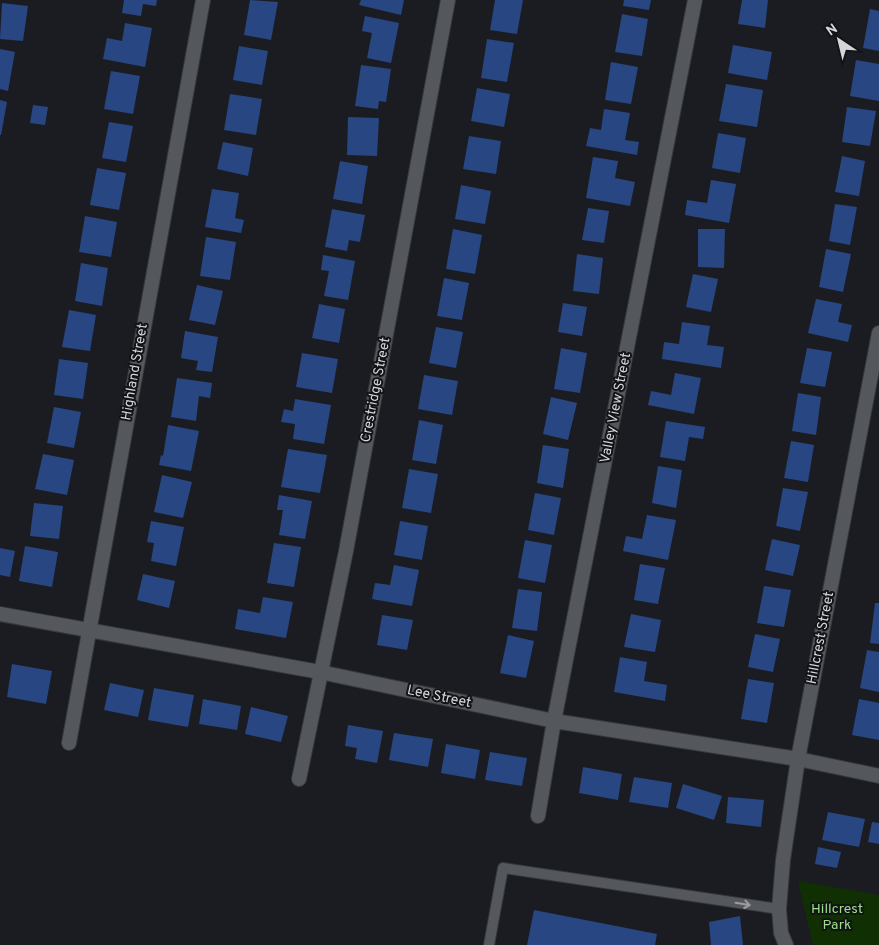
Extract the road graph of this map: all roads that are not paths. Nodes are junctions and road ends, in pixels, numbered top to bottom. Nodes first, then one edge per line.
1 (203, 0) edge
2 (448, 0) edge
3 (695, 0) edge
4 (879, 333) edge
5 (0, 614) edge
6 (89, 629) junction
7 (320, 672) junction
8 (554, 721) junction
9 (69, 743) dead end
10 (798, 759) junction
11 (879, 776) edge
12 (299, 780) dead end
13 (538, 816) dead end
14 (779, 909) junction
15 (489, 945) edge
16 (786, 945) edge

1 - 6 street, Highland Street
2 - 7 street, Crestridge Street
3 - 8 street, Valley View Street
4 - 10 street, Hillcrest Street
5 - 6 street, Lee Street
6 - 7 street, Lee Street
6 - 9 street, Highland Street
7 - 8 street, Lee Street
7 - 12 street, Crestridge Street
8 - 10 street, Lee Street
8 - 13 street, Valley View Street
10 - 11 street, Lee Street
10 - 14 street, Hillcrest Street
15 -> 14 lane
14 - 16 street, Hillcrest Street

